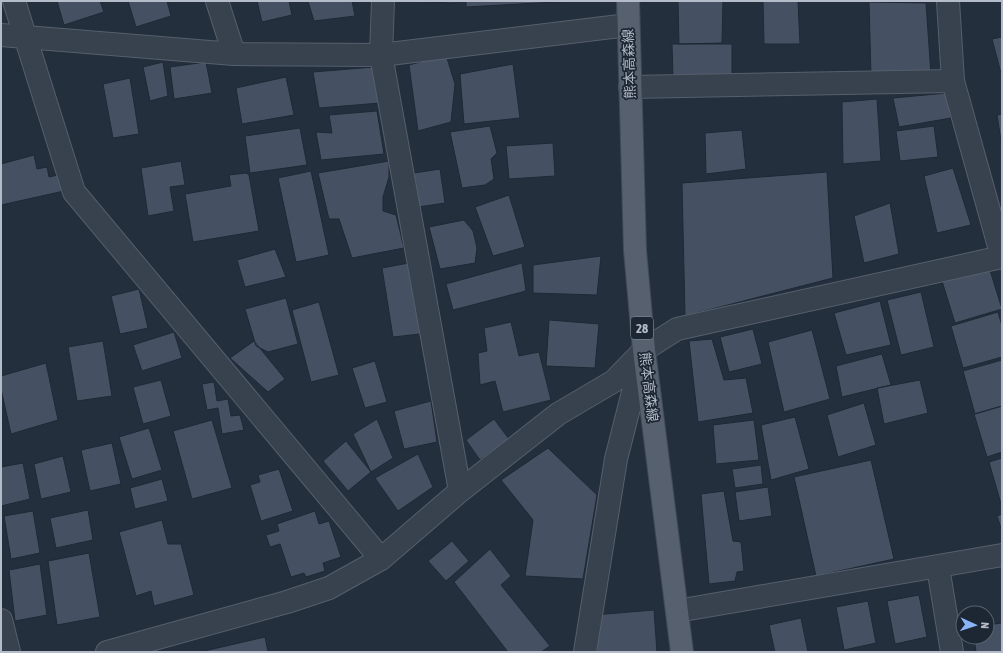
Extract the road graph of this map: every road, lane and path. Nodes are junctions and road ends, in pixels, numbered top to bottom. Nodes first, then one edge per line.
1 (14, 1) edge
2 (217, 1) edge
3 (383, 1) edge
4 (628, 1) edge
5 (948, 1) edge
6 (628, 25) junction
7 (1, 35) edge
8 (24, 37) junction
9 (234, 54) junction
10 (381, 54) junction
11 (953, 81) junction
12 (630, 87) junction
13 (1002, 257) edge
14 (644, 350) junction
15 (460, 491) junction
16 (1002, 555) edge
17 (380, 558) junction
18 (938, 567) junction
19 (677, 611) junction
20 (1, 620) edge
21 (9, 652) edge
22 (107, 652) edge
23 (585, 652) edge
24 (682, 652) edge
25 (952, 652) edge

1 - 8 street
2 - 9 street
3 - 10 street
4 - 6 main road, 熊本高森線 / 28
5 - 11 street
6 - 10 street
6 - 12 main road, 熊本高森線 / 28
7 - 8 street
8 - 9 street
8 - 17 street
9 - 10 street
10 - 15 street
11 - 12 street
11 - 13 street
12 - 14 main road, 熊本高森線 / 28
13 - 14 street
14 - 15 street
14 - 19 main road, 熊本高森線 / 28
14 - 23 street
15 - 17 street
16 - 18 street
17 - 22 street
18 - 19 street
18 - 25 street
19 - 24 main road, 熊本高森線 / 28
20 - 21 street

